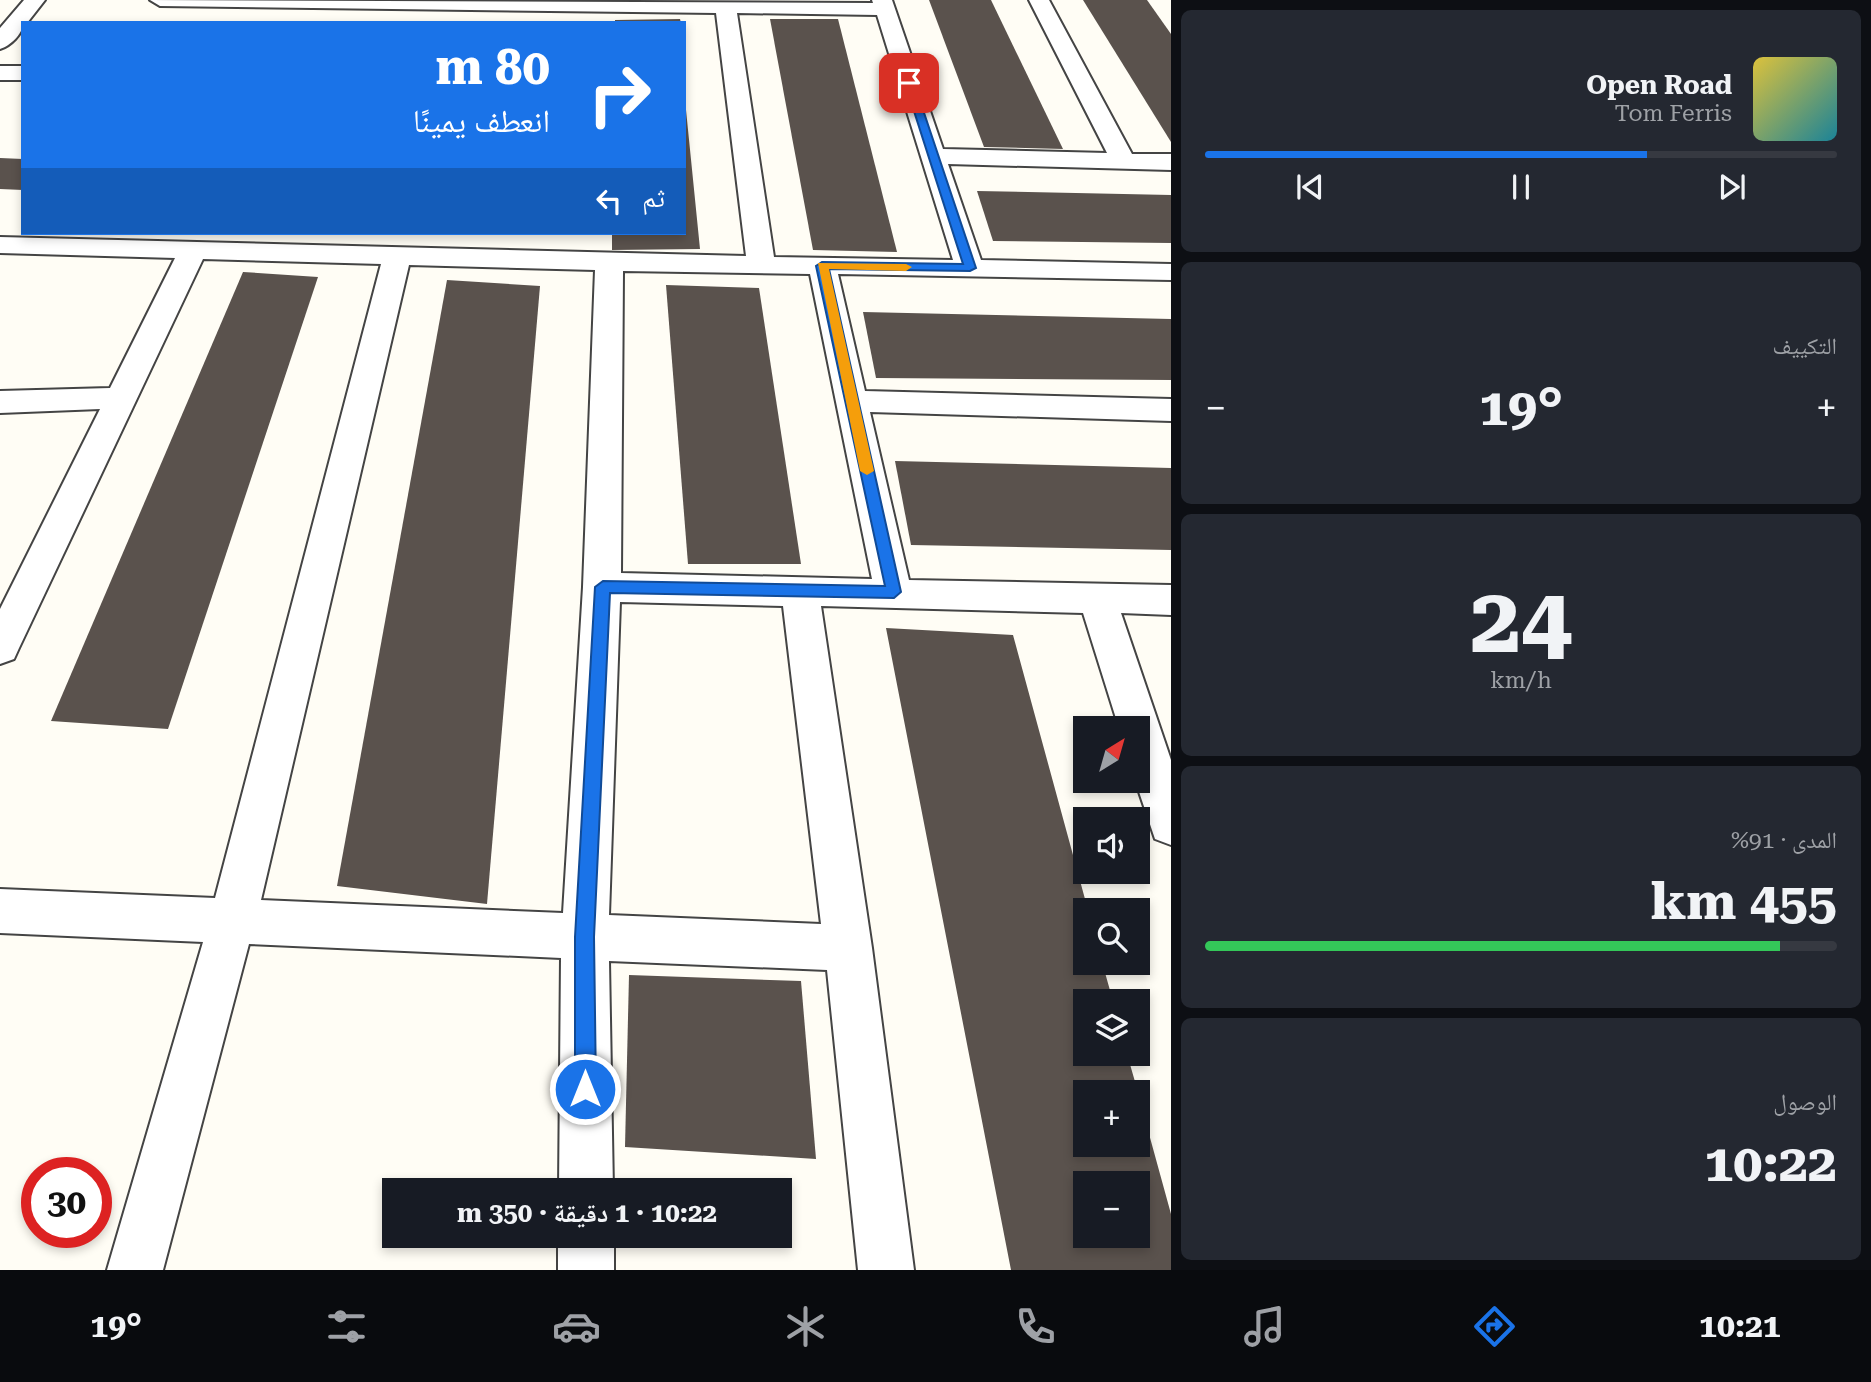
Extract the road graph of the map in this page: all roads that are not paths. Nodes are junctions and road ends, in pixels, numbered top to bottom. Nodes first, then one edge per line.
1 (35, 0) edge
2 (160, 0) edge
3 (1039, 0) edge
4 (342, 1) edge
5 (499, 2) edge
6 (884, 4) edge
7 (726, 7) junction
8 (567, 14) edge
9 (333, 21) edge
10 (0, 42) edge
11 (0, 73) edge
12 (21, 73) edge
13 (933, 156) junction
14 (1124, 161) junction
15 (1171, 162) edge
16 (242, 242) edge
17 (0, 245) edge
18 (542, 246) edge
19 (193, 250) junction
20 (397, 256) junction
21 (609, 262) junction
22 (761, 265) junction
23 (822, 266) junction
24 (970, 268) junction
25 (1171, 272) edge
26 (121, 398) junction
27 (852, 401) junction
28 (0, 402) edge
29 (1171, 410) edge
30 (603, 587) junction
31 (800, 590) junction
32 (894, 592) junction
33 (1097, 598) junction
34 (1171, 600) edge
35 (0, 648) edge
36 (1171, 825) edge
37 (0, 911) edge
38 (232, 922) junction
39 (585, 937) junction
40 (848, 948) junction
41 (586, 1178) edge
42 (586, 1248) edge
43 (135, 1270) edge
44 (586, 1270) edge
45 (886, 1270) edge

1 - 10 street
2 - 4 street
3 - 14 street
4 - 5 street
4 - 9 street
5 - 8 street
6 - 7 street
6 - 13 street
7 - 8 street
7 - 22 street
11 - 12 street
13 - 14 street
13 - 24 street
14 - 15 street
16 - 19 street
16 - 20 street
17 - 19 street
18 - 20 street
18 - 21 street
19 - 26 street
20 - 38 street
21 - 22 street
21 - 30 street
22 - 23 street
23 - 24 street
23 - 27 street
24 - 25 street
26 - 28 street
26 - 35 street
27 - 29 street
27 - 32 street
30 - 31 street
30 - 39 street
31 - 32 street
31 - 40 street
32 - 33 street
33 - 34 street
33 - 36 street
37 - 38 street
38 - 39 street
38 - 43 street
39 - 40 street
39 - 41 street
40 - 45 street
42 - 44 street

